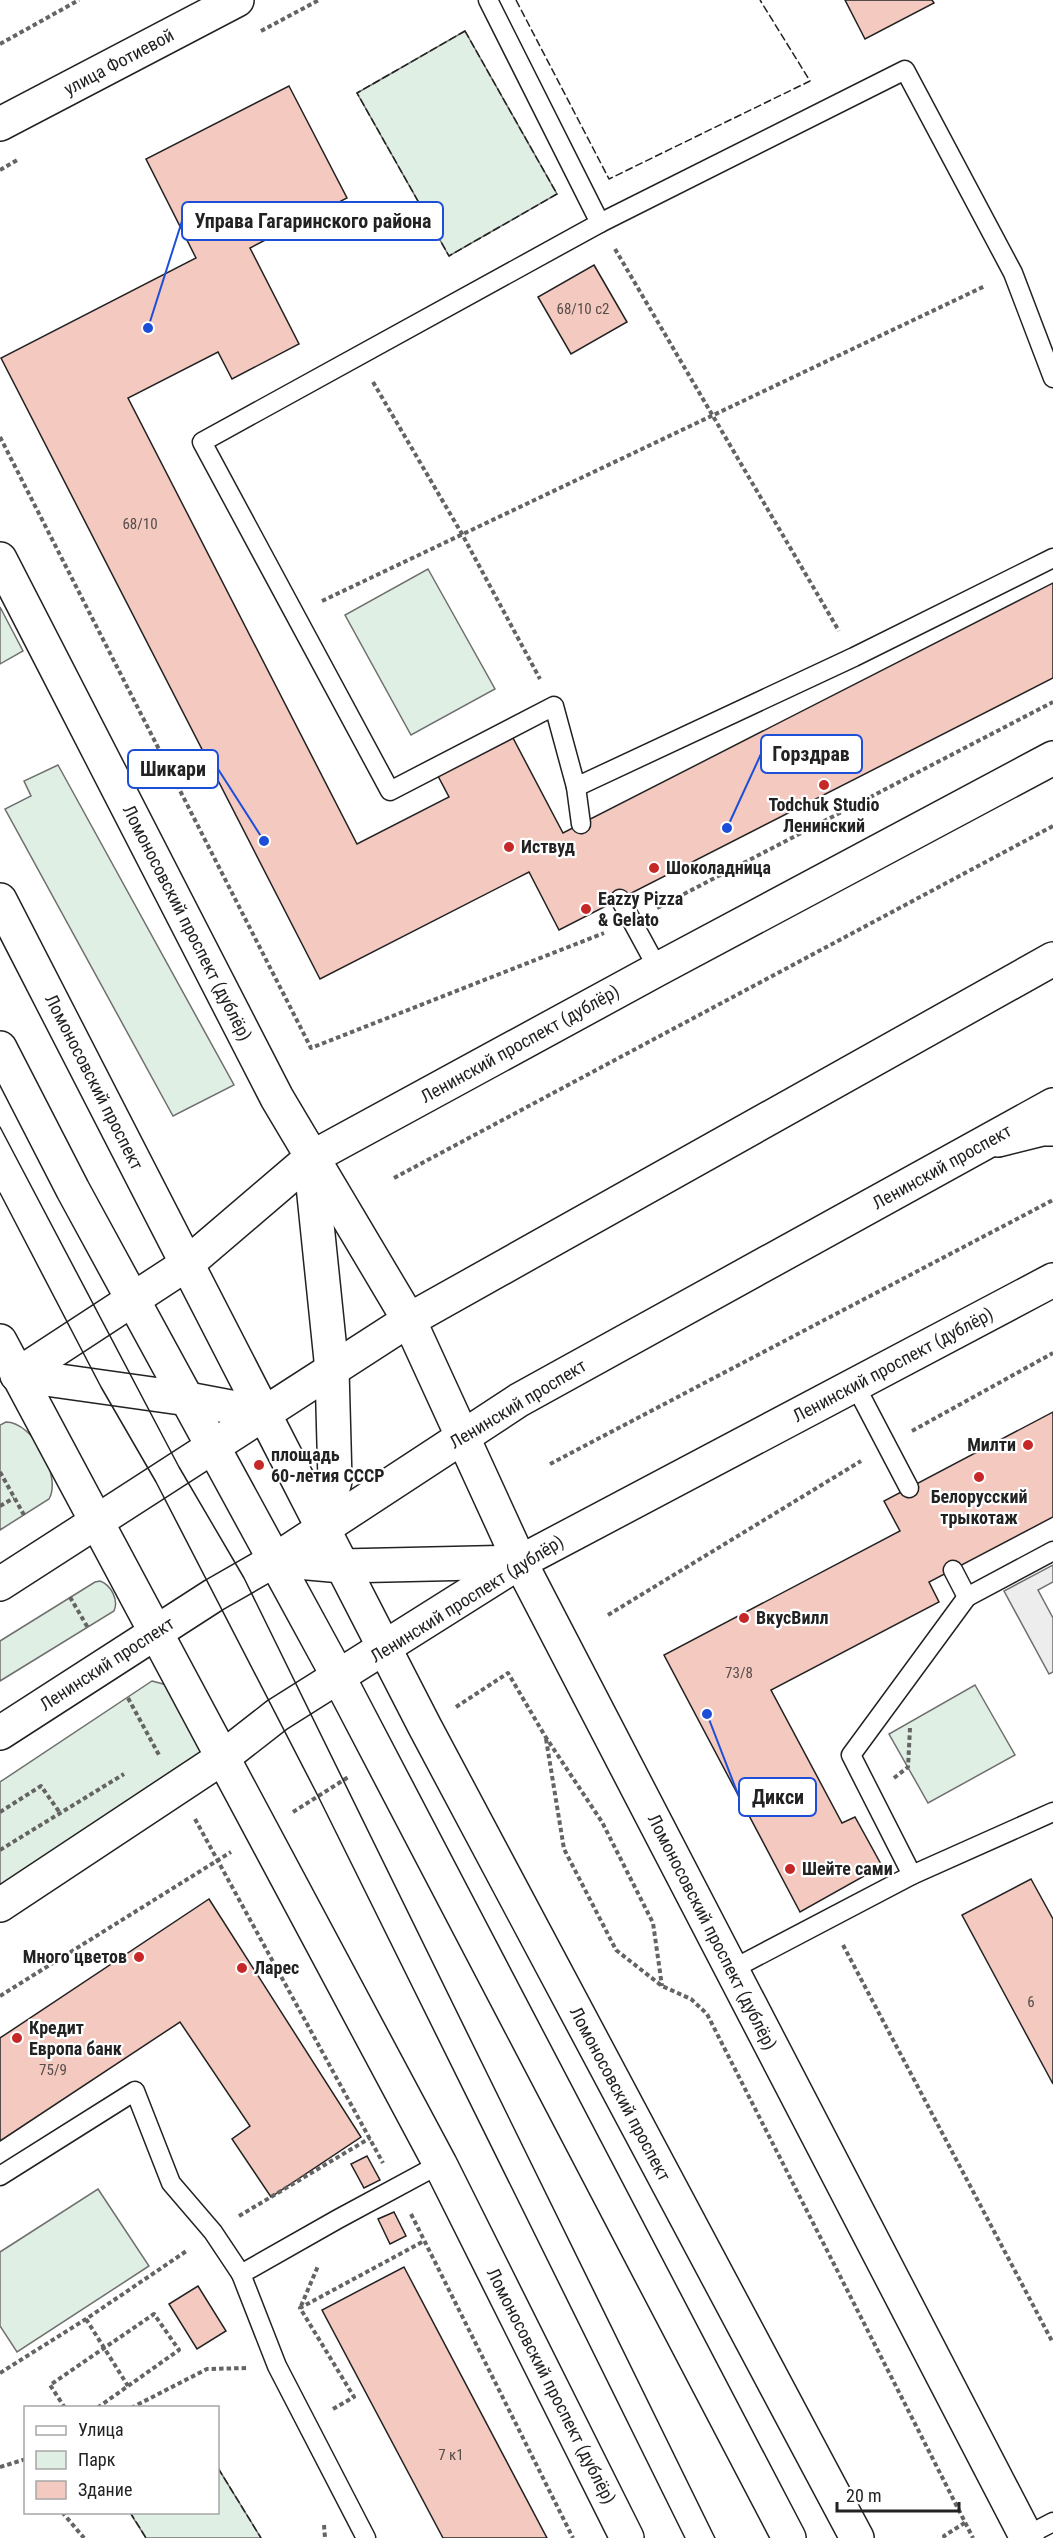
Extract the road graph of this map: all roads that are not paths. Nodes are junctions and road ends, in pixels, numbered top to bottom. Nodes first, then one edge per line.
1 (237, 0) edge
2 (488, 0) edge
3 (0, 124) edge
4 (600, 223) junction
5 (1053, 378) edge
6 (1053, 558) edge
7 (0, 559) edge
8 (1053, 758) edge
9 (576, 787) junction
10 (581, 824) dead end
11 (620, 899) dead end
12 (0, 900) edge
13 (1053, 959) edge
14 (658, 969) junction
15 (0, 1048) edge
16 (1053, 1105) edge
17 (1053, 1129) edge
18 (985, 1143) junction
19 (311, 1158) junction
20 (187, 1264) junction
21 (1053, 1280) edge
22 (133, 1300) junction
23 (410, 1320) junction
24 (0, 1341) edge
25 (332, 1370) junction
26 (17, 1375) junction
27 (855, 1385) junction
28 (188, 1399) junction
29 (263, 1413) junction
30 (462, 1437) junction
31 (213, 1445) junction
32 (909, 1488) dead end
33 (95, 1522) junction
34 (322, 1528) junction
35 (1053, 1551) edge
36 (275, 1560) junction
37 (520, 1562) junction
38 (342, 1566) junction
39 (953, 1570) dead end
40 (0, 1584) edge
41 (967, 1597) junction
42 (155, 1633) junction
43 (384, 1649) junction
44 (339, 1678) junction
45 (0, 1733) edge
46 (222, 1758) junction
47 (1053, 1812) edge
48 (912, 1875) junction
49 (0, 1905) edge
50 (731, 1970) junction
51 (440, 2164) junction
52 (0, 2176) edge
53 (241, 2274) junction
54 (1035, 2532) edge
55 (366, 2538) edge
56 (627, 2538) edge
57 (789, 2538) edge
58 (857, 2538) edge

1 - 3 street, улица Фотиевой
2 - 4 lane
4 - 5 lane
4 - 9 lane
6 - 9 lane
7 - 19 street, Ломоносовский проспект (дублёр)
8 - 14 street, Ленинский проспект (дублёр)
9 - 10 lane
11 - 14 lane
12 - 20 street, Ломоносовский проспект
13 - 23 street
14 - 19 street, Ленинский проспект (дублёр)
15 - 22 street
16 - 18 street, Ленинский проспект
17 - 18 street
18 - 30 street, Ленинский проспект
19 - 20 street, Ленинский проспект (дублёр)
19 - 23 street
19 - 25 street
20 - 22 street, Ленинский проспект (дублёр)
20 - 29 street
21 - 27 street, Ленинский проспект (дублёр)
22 - 26 street, Ленинский проспект (дублёр)
22 - 28 street
23 - 25 street
23 - 30 street, Ломоносовский проспект (дублёр)
24 - 26 street
25 - 29 street
25 - 34 street
26 - 28 street
26 - 33 street
27 - 32 lane
27 - 37 street, Ленинский проспект (дублёр)
28 - 29 street
28 - 31 street
29 - 31 street
29 - 34 street
30 - 34 street, Ленинский проспект
30 - 37 street, Ломоносовский проспект (дублёр)
31 - 33 street
31 - 36 street
33 - 40 street
33 - 42 street
34 - 36 street, Ленинский проспект
34 - 38 street
35 - 41 lane
36 - 38 street
36 - 42 street, Ленинский проспект
36 - 44 street
37 - 38 street
37 - 43 street, Ленинский проспект (дублёр)
37 - 50 street, Ломоносовский проспект (дублёр)
38 - 43 street
39 - 41 lane
41 - 48 lane
42 - 45 street, Ленинский проспект
42 - 46 street
43 - 44 street, Ленинский проспект (дублёр)
43 - 58 street, Ломоносовский проспект
44 - 46 street, Ленинский проспект (дублёр)
44 - 57 street
46 - 49 street, Ленинский проспект (дублёр)
46 - 51 street, Ломоносовский проспект (дублёр)
47 - 48 lane
48 - 50 lane
50 - 54 street, Ломоносовский проспект (дублёр)
51 - 53 lane
51 - 56 street, Ломоносовский проспект (дублёр)
52 - 53 lane
53 - 55 lane

